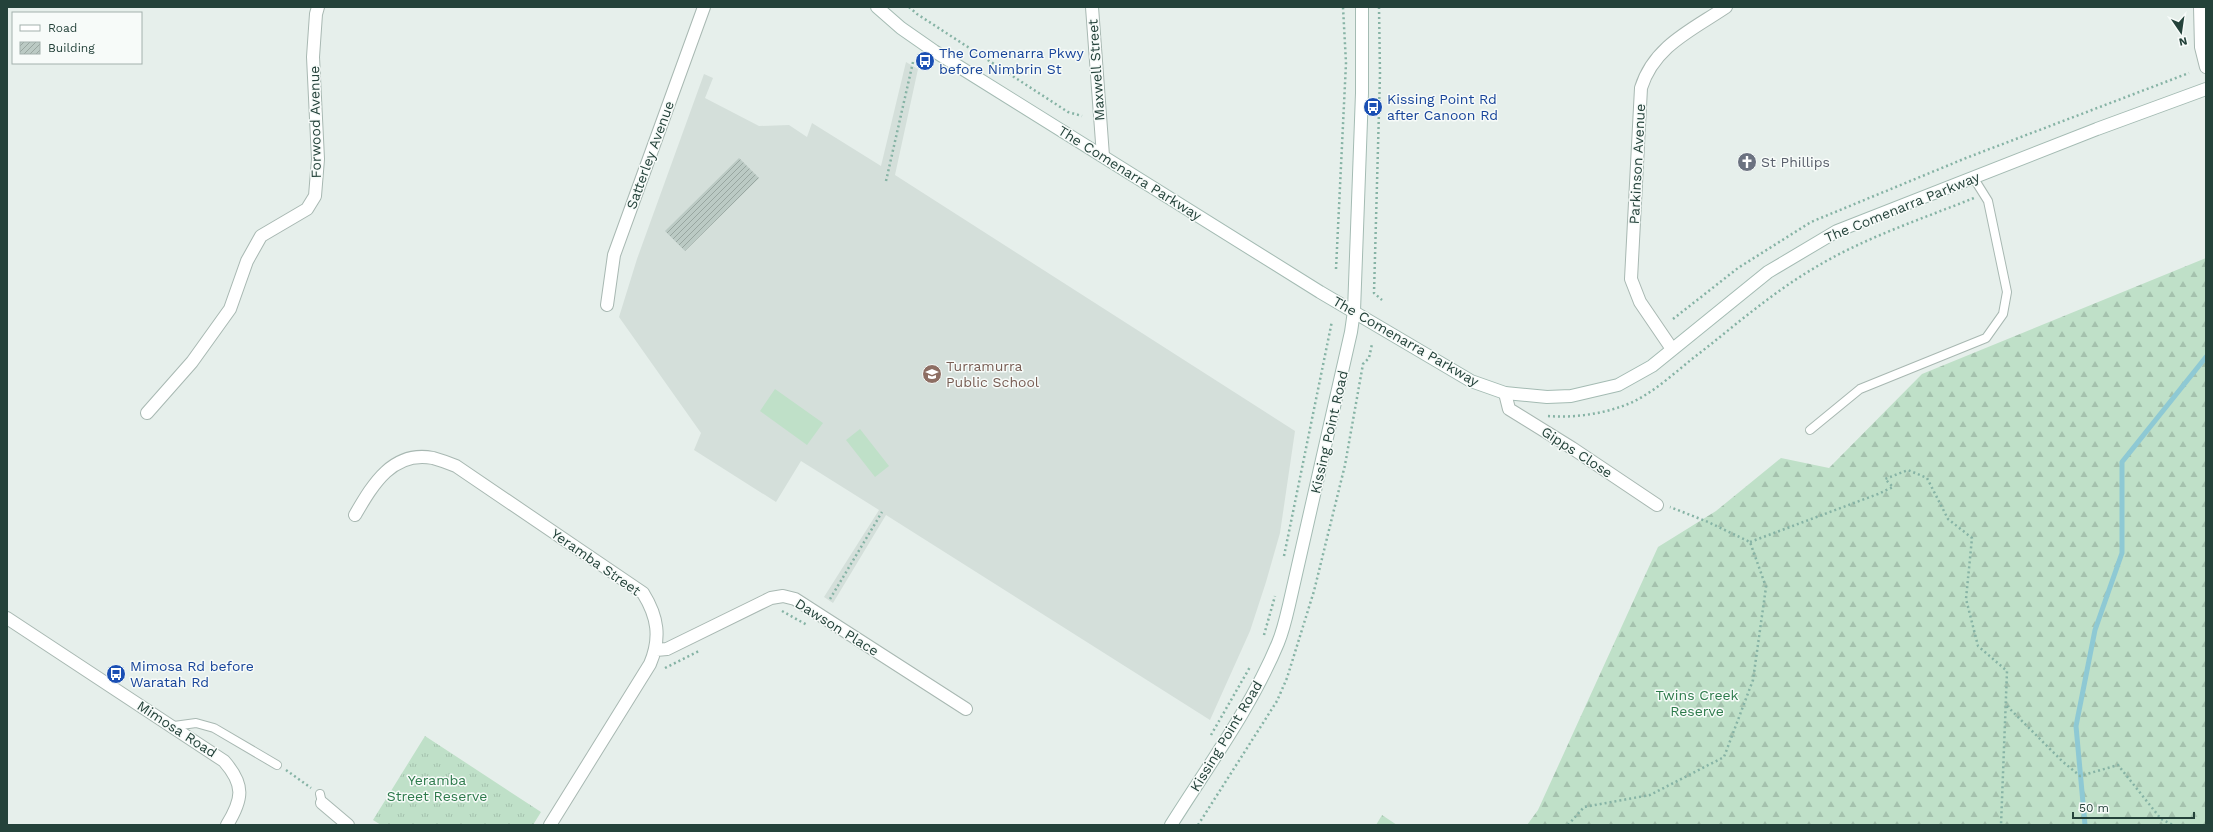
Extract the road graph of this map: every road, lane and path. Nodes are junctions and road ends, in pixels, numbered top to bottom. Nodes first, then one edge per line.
1 (318, 7) edge
2 (704, 7) edge
3 (877, 7) edge
4 (909, 7) edge
5 (1092, 7) edge
6 (1343, 7) edge
7 (1362, 7) edge
8 (1379, 7) edge
9 (1726, 7) edge
10 (2200, 7) edge
11 (913, 62) dead end
12 (2206, 67) edge
13 (2189, 73) dead end
14 (2206, 89) edge
15 (1082, 116) dead end
16 (1102, 156) junction
17 (1973, 177) junction
18 (886, 181) dead end
19 (1984, 194) junction
20 (1336, 269) dead end
21 (1382, 300) dead end
22 (607, 305) dead end
23 (1354, 311) junction
24 (1673, 319) dead end
25 (1332, 321) dead end
26 (1672, 349) junction
27 (1505, 393) junction
28 (147, 413) dead end
29 (1526, 418) junction
30 (1810, 430) dead end
31 (1657, 506) joint
32 (882, 512) dead end
33 (355, 515) dead end
34 (1750, 542) junction
35 (1283, 563) dead end
36 (1276, 593) dead end
37 (830, 599) dead end
38 (776, 611) dead end
39 (7, 618) edge
40 (811, 627) dead end
41 (1263, 639) dead end
42 (656, 650) junction
43 (700, 650) dead end
44 (1253, 661) dead end
45 (665, 668) dead end
46 (2007, 706) junction
47 (966, 709) dead end
48 (174, 726) junction
49 (1210, 735) dead end
50 (277, 765) joint
51 (321, 798) joint
52 (227, 825) edge
53 (348, 825) edge
54 (550, 825) edge
55 (1171, 825) edge
56 (1568, 825) edge
57 (2002, 825) edge
58 (2173, 825) edge

1 - 28 street, Forwood Avenue
2 - 22 street, Satterley Avenue
3 - 16 street, The Comenarra Parkway
4 - 15 path
5 - 16 street, Maxwell Street
6 - 20 path
7 - 23 street, Kissing Point Road
8 - 21 path
9 - 26 street, Parkinson Avenue
10 - 12 street
11 - 18 path
13 - 24 path
14 - 17 street, The Comenarra Parkway
16 - 23 street, The Comenarra Parkway
17 - 19 lane
17 - 26 street, The Comenarra Parkway
19 - 29 path
19 - 30 lane
23 - 27 street, The Comenarra Parkway
23 - 55 street, Kissing Point Road
25 - 35 path
26 - 27 street, The Comenarra Parkway
27 - 29 street, Gipps Close
29 - 31 street, Gipps Close
31 - 34 path
32 - 37 path
33 - 42 street, Yeramba Street
34 - 46 path
34 - 56 path
36 - 41 path
38 - 40 path
39 - 48 street, Mimosa Road
42 - 47 street, Dawson Place
42 - 54 street, Yeramba Street
43 - 45 path
44 - 49 path
46 - 57 path
46 - 58 path
48 - 50 lane
48 - 52 street, Mimosa Road
50 - 51 path
51 - 53 street

